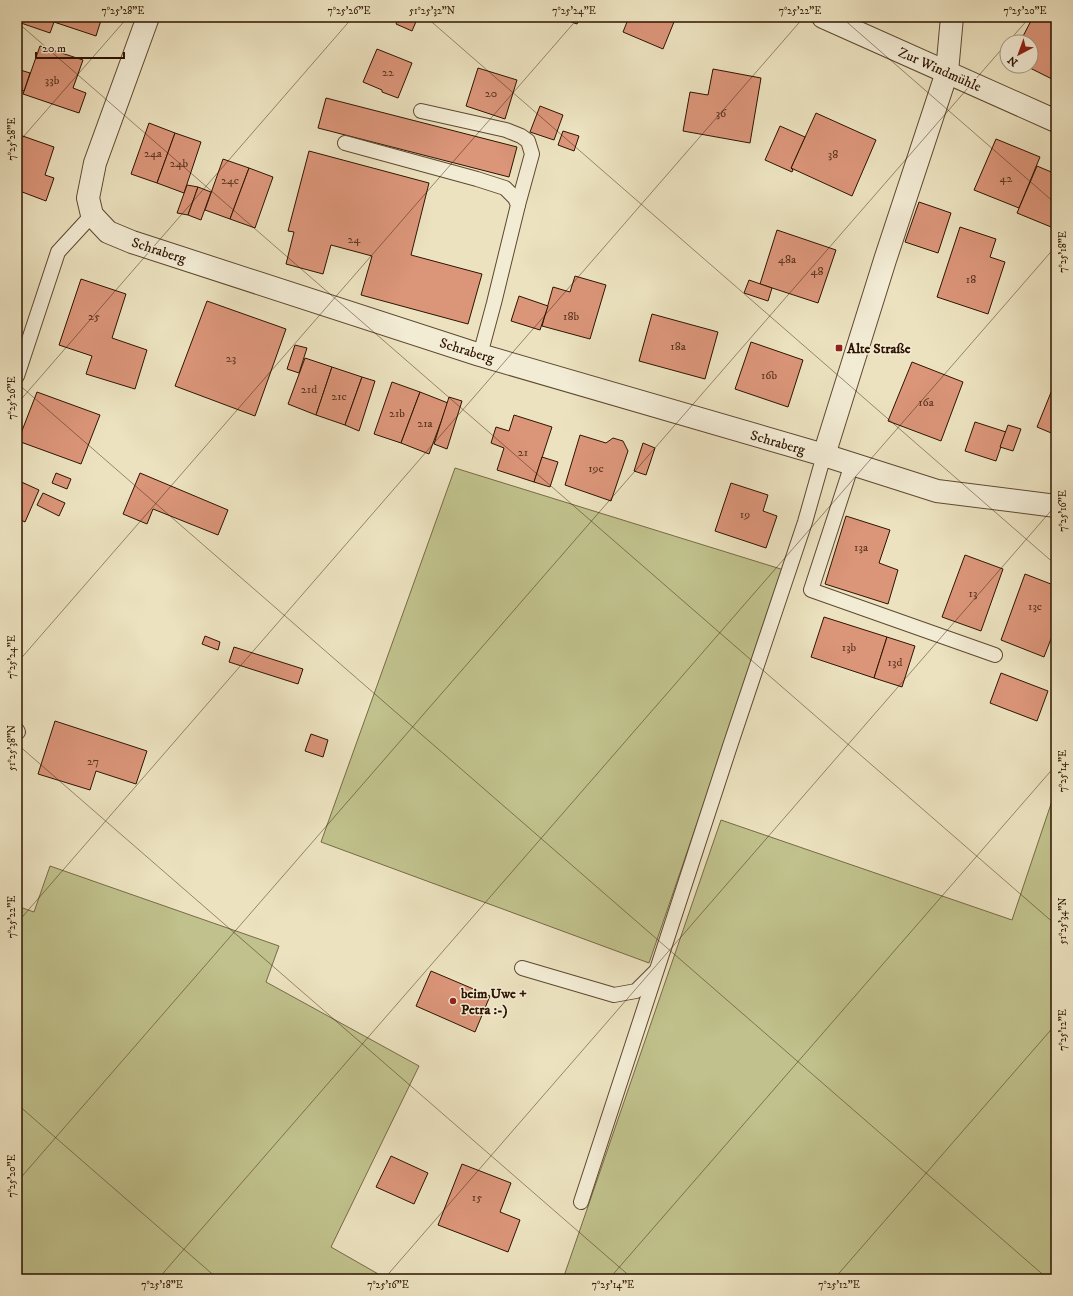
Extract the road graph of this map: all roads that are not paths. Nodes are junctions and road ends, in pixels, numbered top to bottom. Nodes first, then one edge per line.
1 (148, 17) edge
2 (823, 17) edge
3 (952, 17) edge
4 (947, 72) junction
5 (421, 111) dead end
6 (1056, 121) edge
7 (345, 143) dead end
8 (518, 205) junction
9 (92, 215) junction
10 (480, 355) junction
11 (17, 376) edge
12 (824, 456) junction
13 (852, 464) junction
14 (1056, 506) edge
15 (995, 655) dead end
16 (522, 968) dead end
17 (657, 970) junction
18 (581, 1202) dead end

1 - 9 street
2 - 4 street, Zur Windmühle
3 - 4 street
4 - 6 street, Zur Windmühle
4 - 12 street
5 - 8 lane
7 - 8 lane
8 - 10 lane
9 - 10 street, Schraberg
9 - 11 lane
10 - 12 street, Schraberg
12 - 13 street, Schraberg
12 - 17 lane
13 - 14 street, Schraberg
13 - 15 lane
16 - 17 lane
17 - 18 lane

